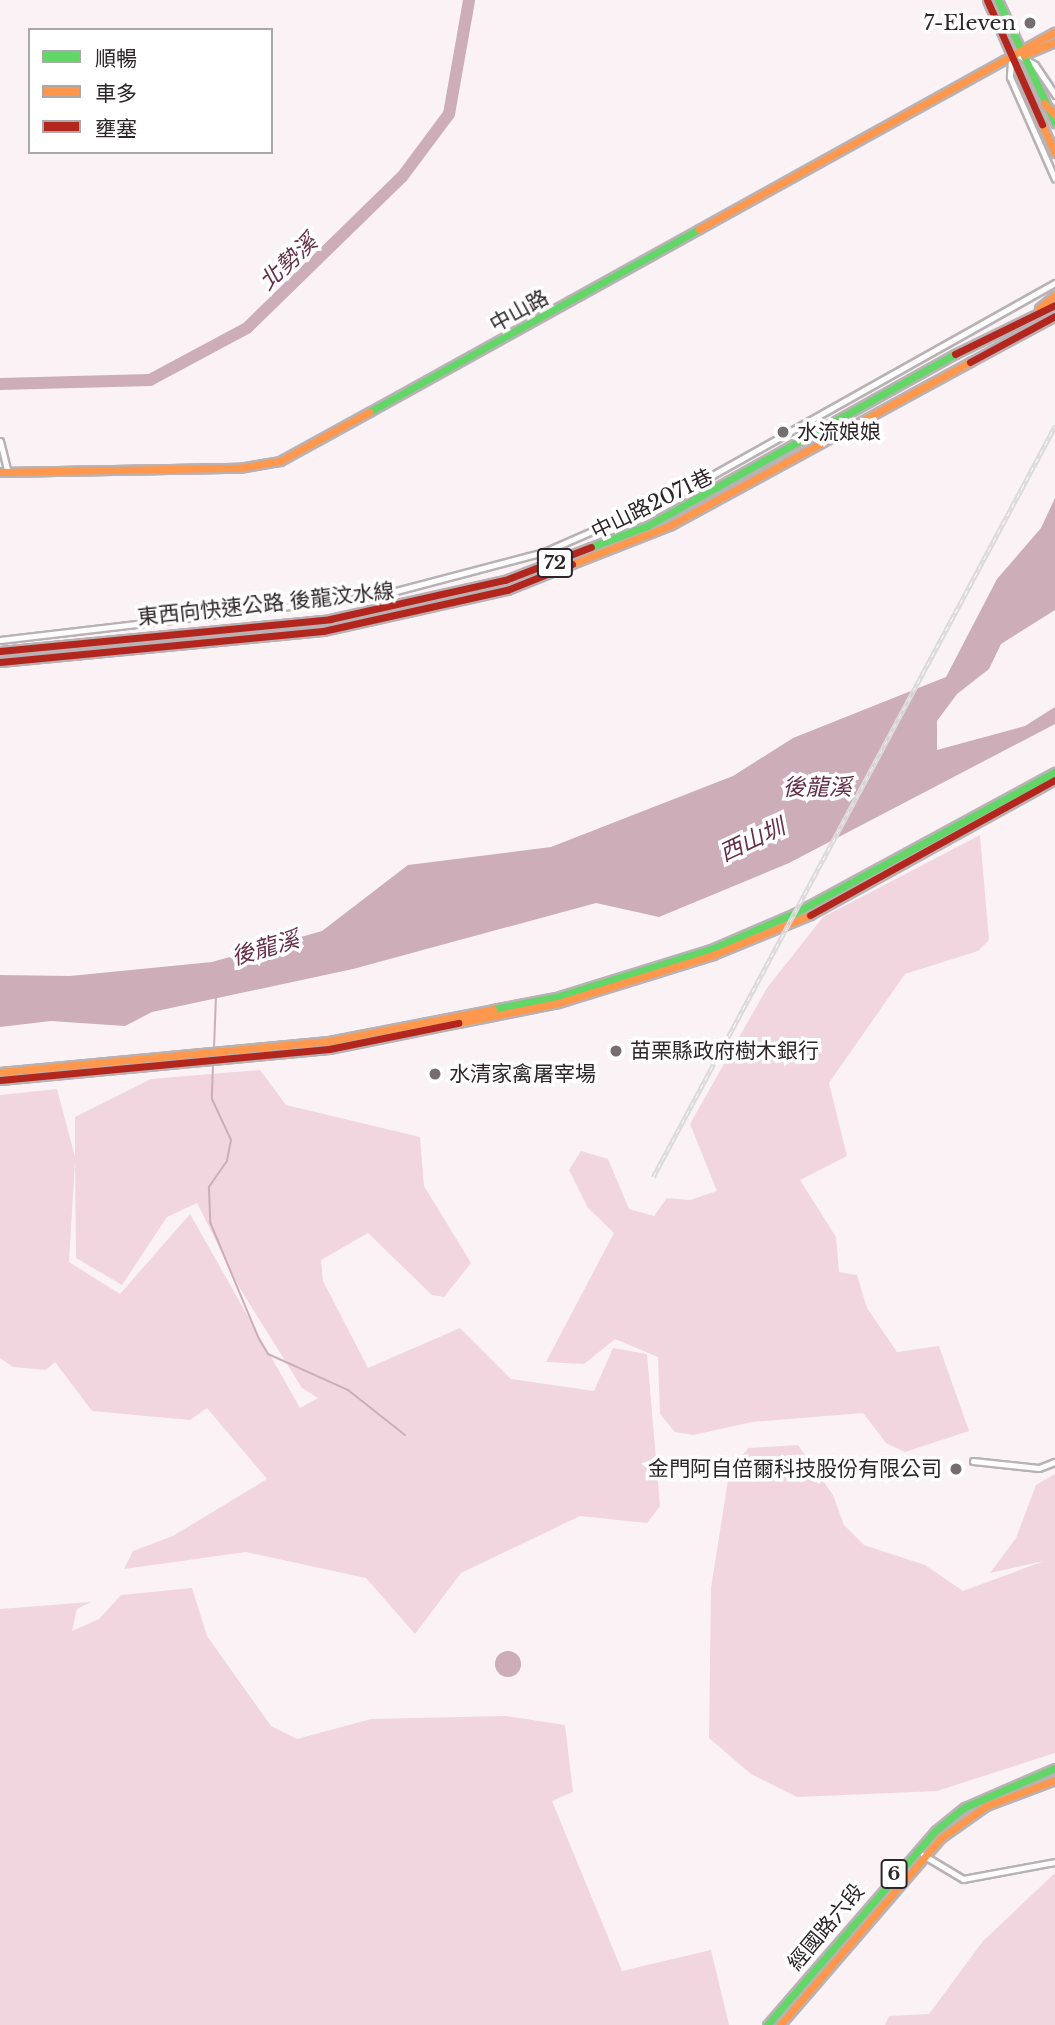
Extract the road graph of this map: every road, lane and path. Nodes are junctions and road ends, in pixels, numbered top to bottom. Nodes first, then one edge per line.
1 (987, 0) edge
2 (998, 0) edge
3 (1055, 32) edge
4 (1055, 42) edge
5 (1020, 56) junction
6 (1012, 61) junction
7 (1055, 95) edge
8 (1044, 103) junction
9 (1055, 115) edge
10 (1041, 122) junction
11 (1055, 123) edge
12 (1055, 144) edge
13 (1055, 153) edge
14 (1055, 179) edge
15 (1055, 284) edge
16 (1055, 295) edge
17 (1055, 305) edge
18 (1055, 316) edge
19 (1027, 317) junction
20 (0, 441) edge
21 (4, 472) edge
22 (0, 640) edge
23 (0, 651) edge
24 (0, 662) edge
25 (1055, 772) edge
26 (1055, 780) edge
27 (0, 1072) edge
28 (0, 1080) edge
29 (973, 1461) dead end
30 (1055, 1462) edge
31 (1055, 1768) edge
32 (1055, 1780) edge
33 (916, 1849) junction
34 (924, 1856) junction
35 (1055, 1863) edge
36 (767, 2025) edge
37 (780, 2025) edge

1 - 6 main road
2 - 5 main road
3 - 5 main road
4 - 5 main road
5 - 6 main road, 中山路
5 - 7 street
5 - 8 main road
6 - 10 main road
6 - 14 street
6 - 21 main road, 中山路
8 - 9 main road
8 - 11 main road
10 - 12 main road
10 - 13 main road
15 - 22 street, 中山路2071巷
16 - 19 main road
17 - 19 main road, 東西向快速公路 後龍汶水線 / 72
18 - 24 main road, 東西向快速公路 後龍汶水線 / 72
19 - 23 main road, 東西向快速公路 後龍汶水線 / 72
20 - 21 street
25 - 27 main road
26 - 28 main road
29 - 30 street
31 - 33 main road, 經國路六段 / 6
32 - 34 main road, 經國路六段 / 6
33 - 34 street
33 - 36 main road, 經國路六段 / 6
34 - 35 street
34 - 37 main road, 經國路六段 / 6

